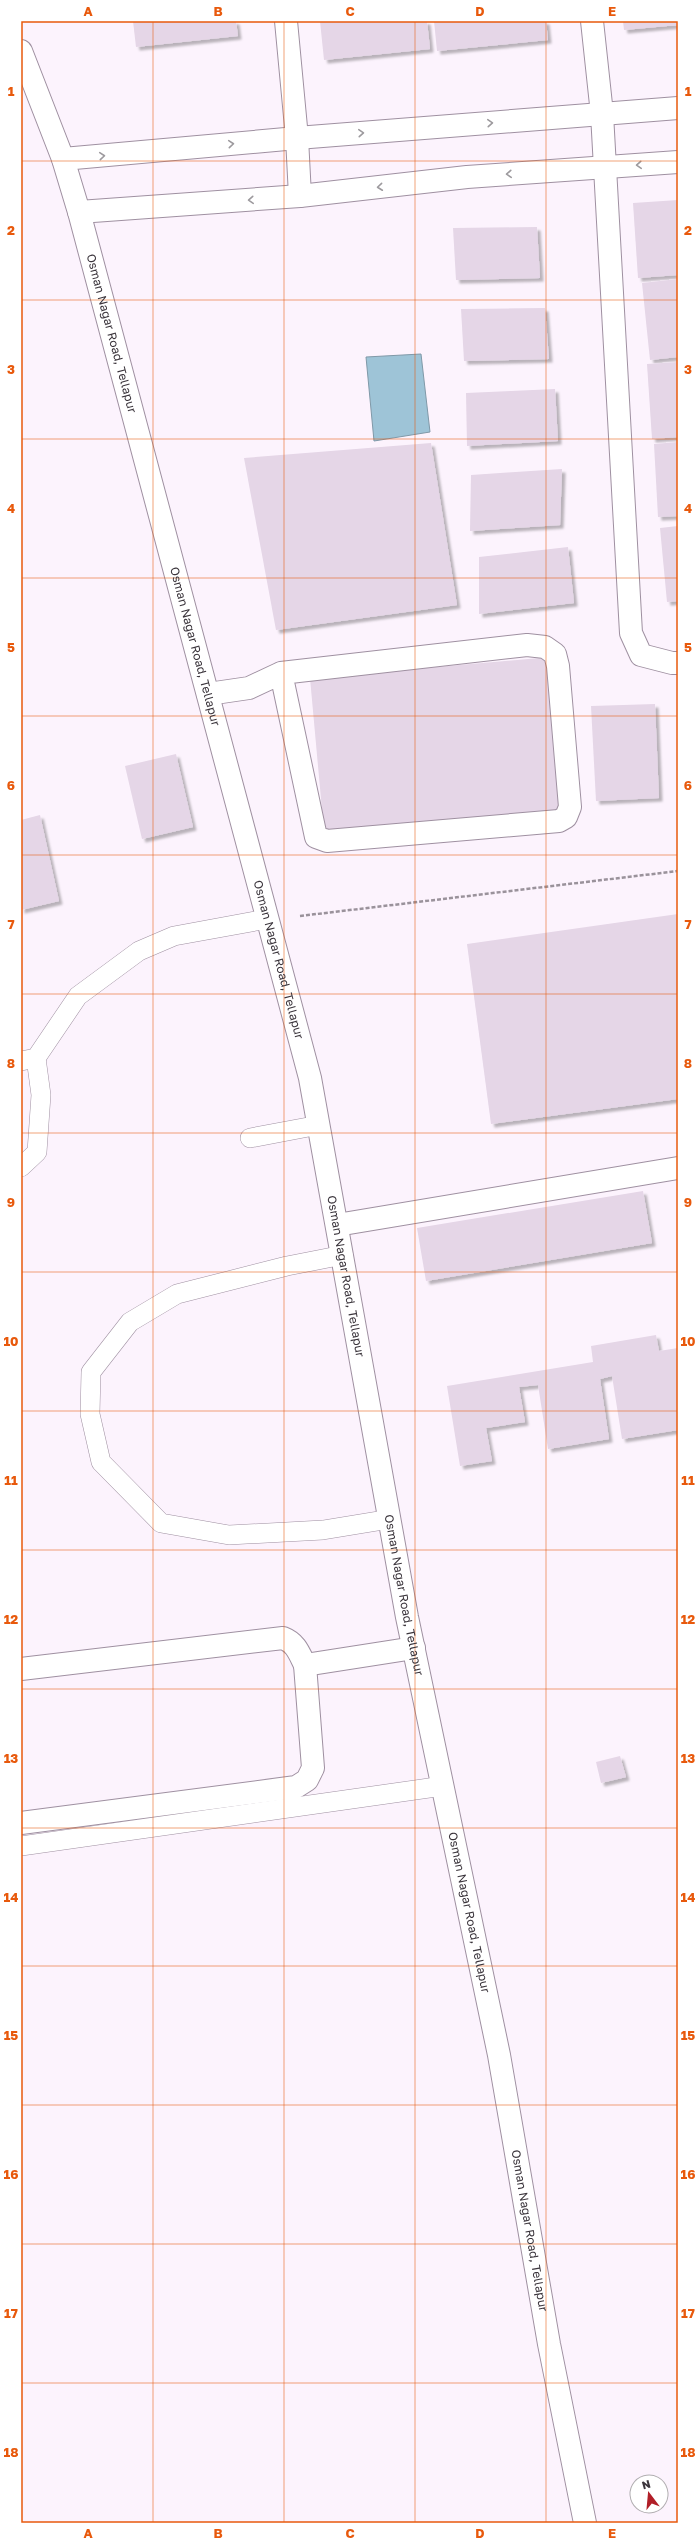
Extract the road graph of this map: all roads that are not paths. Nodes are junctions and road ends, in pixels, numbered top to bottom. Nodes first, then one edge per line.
1 (286, 21) edge
2 (592, 21) edge
3 (21, 51) edge
4 (678, 108) edge
5 (602, 114) junction
6 (297, 138) junction
7 (63, 159) junction
8 (678, 162) edge
9 (605, 167) junction
10 (300, 196) junction
11 (79, 212) junction
12 (678, 663) edge
13 (281, 673) junction
14 (208, 694) junction
15 (268, 919) junction
16 (29, 1060) edge
17 (318, 1125) junction
18 (250, 1138) dead end
19 (21, 1166) edge
20 (678, 1168) edge
21 (337, 1225) junction
22 (343, 1255) junction
23 (390, 1519) junction
24 (414, 1648) junction
25 (305, 1665) junction
26 (21, 1669) edge
27 (443, 1786) junction
28 (21, 1823) edge
29 (21, 1846) edge
30 (584, 2523) edge

1 - 6 street
2 - 5 street
3 - 7 street, Osman Nagar Road, Tellapur
4 - 5 street
6 -> 5 street
5 - 9 street
7 -> 6 street
6 - 10 street
7 - 11 street, Osman Nagar Road, Tellapur
8 -> 9 street
9 -> 10 street
9 - 12 street
10 -> 11 street
11 - 14 street, Osman Nagar Road, Tellapur
13 - 13 street
13 - 14 street
14 - 15 street, Osman Nagar Road, Tellapur
15 - 16 lane
15 - 17 street, Osman Nagar Road, Tellapur
16 - 19 lane
17 - 18 lane
17 - 21 street, Osman Nagar Road, Tellapur
20 - 21 street
21 - 22 street, Osman Nagar Road, Tellapur
22 - 23 street, Osman Nagar Road, Tellapur
22 - 23 lane
23 - 24 street, Osman Nagar Road, Tellapur
24 - 25 street
24 - 27 street, Osman Nagar Road, Tellapur
25 - 26 street
25 - 28 street
27 - 29 lane
27 - 30 street, Osman Nagar Road, Tellapur

